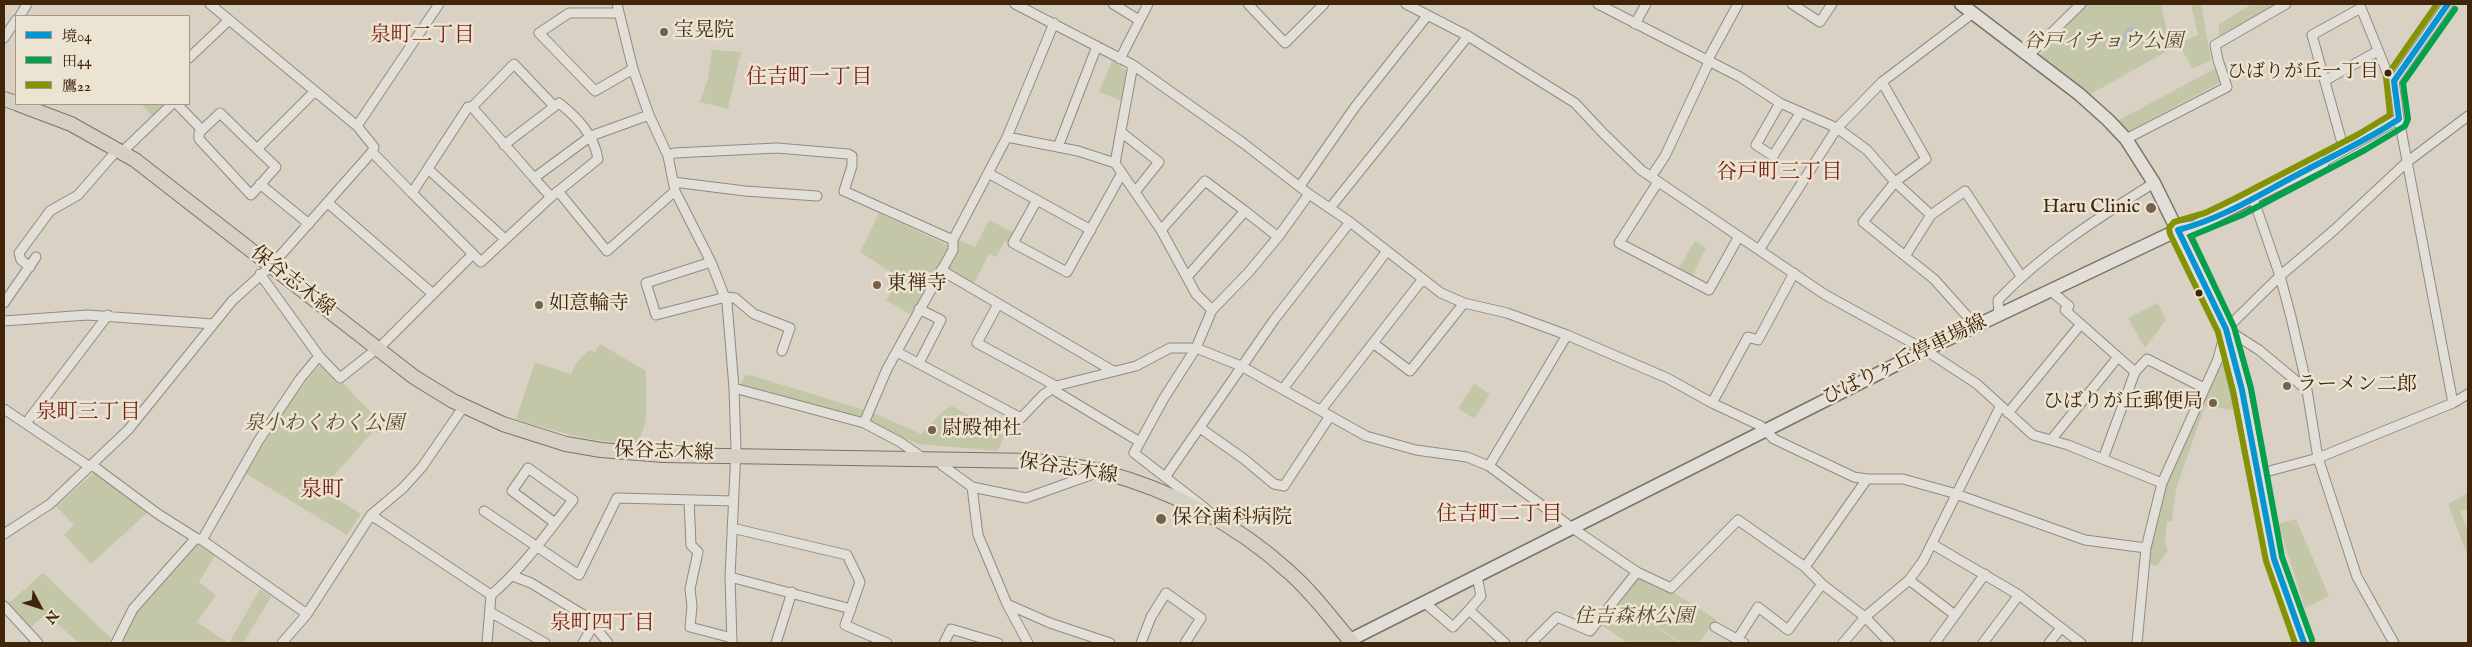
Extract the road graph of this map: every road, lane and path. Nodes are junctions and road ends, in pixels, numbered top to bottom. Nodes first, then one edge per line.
1 (27, 4) edge
2 (439, 4) edge
3 (1016, 4) edge
4 (1113, 4) edge
5 (1148, 4) edge
6 (1248, 4) edge
7 (1324, 4) edge
8 (1406, 4) edge
9 (1598, 4) edge
10 (1646, 4) edge
11 (1738, 4) edge
12 (1792, 4) edge
13 (1832, 4) edge
14 (1961, 4) edge
15 (2081, 4) edge
16 (2286, 4) edge
17 (2448, 4) edge
18 (213, 5) edge
19 (1420, 7) edge
20 (618, 8) edge
21 (1973, 13) junction
22 (21, 15) edge
23 (1428, 16) junction
24 (229, 20) junction
25 (1139, 20) junction
26 (15, 22) edge
27 (1054, 23) junction
28 (1635, 24) junction
29 (1468, 36) junction
30 (4, 38) edge
31 (1097, 46) junction
32 (2378, 51) junction
33 (2028, 56) junction
34 (190, 57) edge
35 (1120, 58) junction
36 (1708, 61) junction
37 (1133, 66) junction
38 (633, 68) junction
39 (2326, 80) junction
40 (2394, 81) junction
41 (1882, 82) junction
42 (315, 91) junction
43 (1780, 103) junction
44 (22, 105) edge
45 (171, 105) edge
46 (179, 105) edge
47 (554, 106) junction
48 (472, 107) junction
49 (1801, 112) junction
50 (649, 115) junction
51 (2468, 116) edge
52 (2399, 119) junction
53 (357, 126) junction
54 (1837, 128) junction
55 (202, 130) junction
56 (1121, 132) junction
57 (591, 136) junction
58 (1007, 136) junction
59 (2126, 139) junction
60 (504, 145) junction
61 (1058, 147) junction
62 (257, 149) junction
63 (120, 150) junction
64 (2344, 150) junction
65 (372, 152) junction
66 (668, 156) junction
67 (2323, 162) joint
68 (2407, 162) junction
69 (1115, 163) junction
70 (428, 169) junction
71 (988, 172) junction
72 (1122, 173) junction
73 (534, 178) junction
74 (1654, 179) junction
75 (1895, 182) junction
76 (2154, 183) junction
77 (260, 184) junction
78 (1300, 186) junction
79 (674, 187) junction
80 (1135, 192) junction
81 (412, 193) junction
82 (554, 194) junction
83 (1309, 194) junction
84 (817, 196) dead end
85 (2253, 198) junction
86 (1037, 200) junction
87 (328, 203) junction
88 (1330, 208) junction
89 (1245, 211) junction
90 (1931, 216) junction
91 (1350, 222) junction
92 (309, 224) junction
93 (1091, 230) junction
94 (1161, 230) junction
95 (2178, 230) junction
96 (1739, 236) junction
97 (1278, 237) junction
98 (505, 239) junction
99 (953, 240) junction
100 (1759, 250) junction
101 (1387, 251) junction
102 (473, 254) junction
103 (1905, 256) junction
104 (36, 258) dead end
105 (711, 262) junction
106 (30, 267) junction
107 (266, 270) junction
108 (941, 270) junction
109 (1794, 273) junction
110 (2021, 276) junction
111 (2280, 276) junction
112 (1187, 277) junction
113 (1422, 280) junction
114 (2051, 291) junction
115 (433, 294) junction
116 (726, 297) junction
117 (4, 303) edge
118 (1464, 303) junction
119 (998, 304) junction
120 (919, 309) junction
121 (1212, 310) junction
122 (108, 315) junction
123 (1999, 316) junction
124 (4, 321) edge
125 (213, 324) junction
126 (2081, 324) junction
127 (1976, 326) junction
128 (2226, 329) junction
129 (1567, 335) junction
130 (1373, 343) junction
131 (376, 348) junction
132 (1196, 348) junction
133 (1925, 350) junction
134 (782, 351) dead end
135 (897, 352) junction
136 (319, 356) junction
137 (2118, 357) junction
138 (919, 363) junction
139 (1241, 366) junction
140 (1114, 372) junction
141 (2135, 372) junction
142 (1056, 386) junction
143 (734, 388) junction
144 (2204, 388) junction
145 (1283, 389) junction
146 (2307, 390) junction
147 (2468, 394) edge
148 (2453, 402) junction
149 (1712, 403) junction
150 (464, 406) junction
151 (4, 409) edge
152 (1321, 410) junction
153 (2004, 410) junction
154 (1330, 416) junction
155 (26, 423) junction
156 (864, 423) junction
157 (1200, 428) junction
158 (1765, 430) junction
159 (2051, 440) junction
160 (1140, 442) junction
161 (736, 455) junction
162 (922, 458) junction
163 (940, 458) junction
164 (2318, 458) junction
165 (2103, 459) junction
166 (91, 466) junction
167 (1489, 466) junction
168 (1102, 471) junction
169 (2258, 474) junction
170 (1166, 476) junction
171 (1867, 480) junction
172 (2162, 483) junction
173 (972, 487) junction
174 (1957, 495) junction
175 (689, 500) junction
176 (734, 502) junction
177 (484, 511) dead end
178 (371, 515) junction
179 (1218, 520) junction
180 (555, 523) junction
181 (1571, 527) junction
182 (732, 528) junction
183 (4, 534) edge
184 (199, 539) junction
185 (1932, 544) junction
186 (537, 547) junction
187 (2146, 548) junction
188 (1805, 567) junction
189 (1637, 572) junction
190 (1985, 574) junction
191 (513, 576) junction
192 (1477, 576) junction
193 (730, 577) junction
194 (1909, 580) junction
195 (1822, 584) junction
196 (792, 592) junction
197 (491, 595) junction
198 (2019, 596) junction
199 (1424, 602) junction
200 (1007, 604) junction
201 (4, 606) edge
202 (851, 609) junction
203 (1469, 610) junction
204 (490, 612) junction
205 (307, 614) junction
206 (1955, 615) junction
207 (1865, 617) junction
208 (594, 624) junction
209 (1715, 627) dead end
210 (2061, 628) junction
211 (732, 641) edge
212 (1733, 641) edge
213 (1351, 642) edge
214 (38, 643) edge
215 (116, 643) edge
216 (282, 643) edge
217 (487, 643) edge
218 (545, 643) edge
219 (583, 643) edge
220 (608, 643) edge
221 (776, 643) edge
222 (887, 643) edge
223 (944, 643) edge
224 (998, 643) edge
225 (1028, 643) edge
226 (1110, 643) edge
227 (1141, 643) edge
228 (1185, 643) edge
229 (1505, 643) edge
230 (1531, 643) edge
231 (1843, 643) edge
232 (1890, 643) edge
233 (1934, 643) edge
234 (1983, 643) edge
235 (2049, 643) edge
236 (2081, 643) edge
237 (2137, 643) edge
238 (2304, 643) edge
239 (2394, 643) edge

1 - 22 street
2 - 53 street
3 - 27 street
4 - 25 street
5 - 25 street
6 - 7 street
8 - 19 street
9 - 28 street
10 - 28 street
11 - 36 street
12 - 13 street
14 - 21 main road
15 - 33 street
16 - 59 street
17 - 40 street
18 - 24 street
19 - 23 street
20 - 38 street
20 - 38 street
21 - 33 main road
21 - 41 street
23 - 29 street
23 - 78 street
24 - 34 street
24 - 42 street
25 - 35 street
26 - 30 street
27 - 31 street
27 - 58 street
28 - 36 street
29 - 74 street
29 - 88 street
31 - 35 street
31 - 61 street
32 - 39 street
32 - 39 street
32 - 40 street
33 - 59 main road
35 - 37 street
36 - 43 street
36 - 74 street
37 - 56 street
37 - 78 street
38 - 50 street
39 - 64 street
40 - 52 street
41 - 54 street
41 - 75 street
42 - 53 street
42 - 62 street
43 - 49 street
43 - 49 street
44 - 63 main road, 保谷志木線
45 - 63 street
46 - 55 street
47 - 48 street
47 - 57 street
47 - 60 street
48 - 60 street
48 - 70 street
49 - 54 street
50 - 57 street
50 - 66 street
51 - 68 street
52 - 64 street
52 - 68 street
53 - 65 street
54 - 75 street
54 - 100 street
55 - 62 street
55 - 77 street
56 - 69 street
56 - 80 street
57 - 73 street
57 - 82 street
58 - 61 street
58 - 71 street
59 - 76 main road
60 - 73 street
61 - 69 street
62 - 77 street
63 - 106 street
63 - 107 main road, 保谷志木線
64 - 67 street
65 - 81 street
65 - 87 street
66 - 79 street
66 - 99 street
67 - 85 main road, ひばりヶ丘停車場線
68 - 111 street
68 - 148 street
69 - 72 street
70 - 81 street
70 - 98 street
71 - 86 street
71 - 99 street
72 - 80 street
72 - 93 street
73 - 82 street
74 - 96 street
74 - 96 street
75 - 90 street
75 - 103 street
76 - 95 main road
76 - 110 street
77 - 92 street
78 - 83 street
79 - 82 street
79 - 84 street
79 - 105 street
80 - 94 street
81 - 102 street
82 - 98 street
83 - 88 street
83 - 97 street
85 - 95 main road, ひばりヶ丘停車場線
85 - 111 street
86 - 93 street
86 - 93 street
87 - 92 street
87 - 115 street
88 - 91 street
89 - 94 street
89 - 97 street
89 - 112 street
90 - 103 street
90 - 110 street
91 - 101 street
91 - 139 street
92 - 107 street
94 - 112 street
95 - 114 main road, ひばりヶ丘停車場線
95 - 128 main road
96 - 100 street
97 - 121 street
98 - 102 street
99 - 108 street
100 - 109 street
101 - 113 street
101 - 145 street
102 - 115 street
103 - 127 street
104 - 106 street
105 - 116 street
105 - 116 street
106 - 117 street
107 - 125 street
107 - 131 main road, 保谷志木線
107 - 136 street
108 - 119 street
108 - 120 street
109 - 133 street
109 - 149 street
110 - 123 street
111 - 128 street
111 - 146 street
112 - 121 street
113 - 118 street
113 - 130 street
114 - 123 main road, ひばりヶ丘停車場線
114 - 126 street
115 - 131 street
116 - 134 street
116 - 143 street
118 - 129 street
118 - 130 street
119 - 140 street
119 - 142 street
120 - 135 street
120 - 138 street
121 - 132 street
122 - 124 street
122 - 125 street
122 - 155 street
123 - 127 main road, ひばりヶ丘停車場線
125 - 166 street
126 - 137 street
126 - 153 street
127 - 133 main road, ひばりヶ丘停車場線
128 - 144 street
128 - 146 street
128 - 169 main road
129 - 149 street
129 - 167 street
130 - 152 street
131 - 136 street
131 - 150 main road, 保谷志木線
132 - 139 street
132 - 140 street
132 - 160 street
133 - 153 street
133 - 158 main road, ひばりヶ丘停車場線
135 - 138 street
135 - 156 street
136 - 184 street
137 - 141 street
137 - 159 street
138 - 142 street
139 - 145 street
139 - 157 street
140 - 142 street
141 - 144 street
141 - 165 street
142 - 160 street
143 - 156 street
143 - 161 street
144 - 172 street
145 - 152 street
146 - 164 street
147 - 148 street
148 - 164 street
149 - 158 street
150 - 161 main road, 保谷志木線
150 - 178 street
151 - 155 street
152 - 154 street
153 - 159 street
153 - 174 street
154 - 157 street
154 - 167 street
155 - 166 street
156 - 162 street
157 - 170 street
158 - 171 street
158 - 181 main road, ひばりヶ丘停車場線
159 - 165 street
160 - 170 street
161 - 162 main road, 保谷志木線
161 - 176 street
162 - 163 main road, 保谷志木線
163 - 168 main road, 保谷志木線
163 - 173 street
164 - 169 street
164 - 239 street
165 - 172 street
166 - 183 street
166 - 184 street
167 - 181 street
168 - 173 street
168 - 179 main road, 保谷志木線
169 - 238 main road
170 - 179 street
171 - 174 street
171 - 188 street
172 - 187 street
173 - 200 street
174 - 185 street
174 - 187 street
175 - 176 street
175 - 186 street
175 - 211 street
176 - 182 street
177 - 186 street
178 - 197 street
178 - 205 street
179 - 213 main road, 保谷志木線
180 - 180 street
180 - 186 street
181 - 189 street
181 - 192 main road, ひばりヶ丘停車場線
182 - 193 street
182 - 202 street
184 - 205 street
184 - 215 street
185 - 190 street
185 - 194 street
186 - 191 street
187 - 237 street
188 - 189 street
188 - 195 street
189 - 230 street
190 - 198 street
190 - 206 street
191 - 197 street
191 - 208 street
192 - 199 main road, ひばりヶ丘停車場線
192 - 203 street
193 - 196 street
193 - 211 street
194 - 206 street
194 - 207 street
195 - 207 street
195 - 212 street
196 - 202 street
196 - 221 street
197 - 204 street
198 - 210 street
198 - 234 street
199 - 203 street
199 - 213 main road, ひばりヶ丘停車場線
200 - 225 street
200 - 226 street
201 - 214 street
202 - 222 street
203 - 229 street
204 - 217 street
204 - 218 street
205 - 216 street
206 - 233 street
207 - 231 street
207 - 232 street
208 - 219 street
208 - 220 street
209 - 212 street
210 - 235 street
210 - 236 street
223 - 224 street
227 - 228 street

